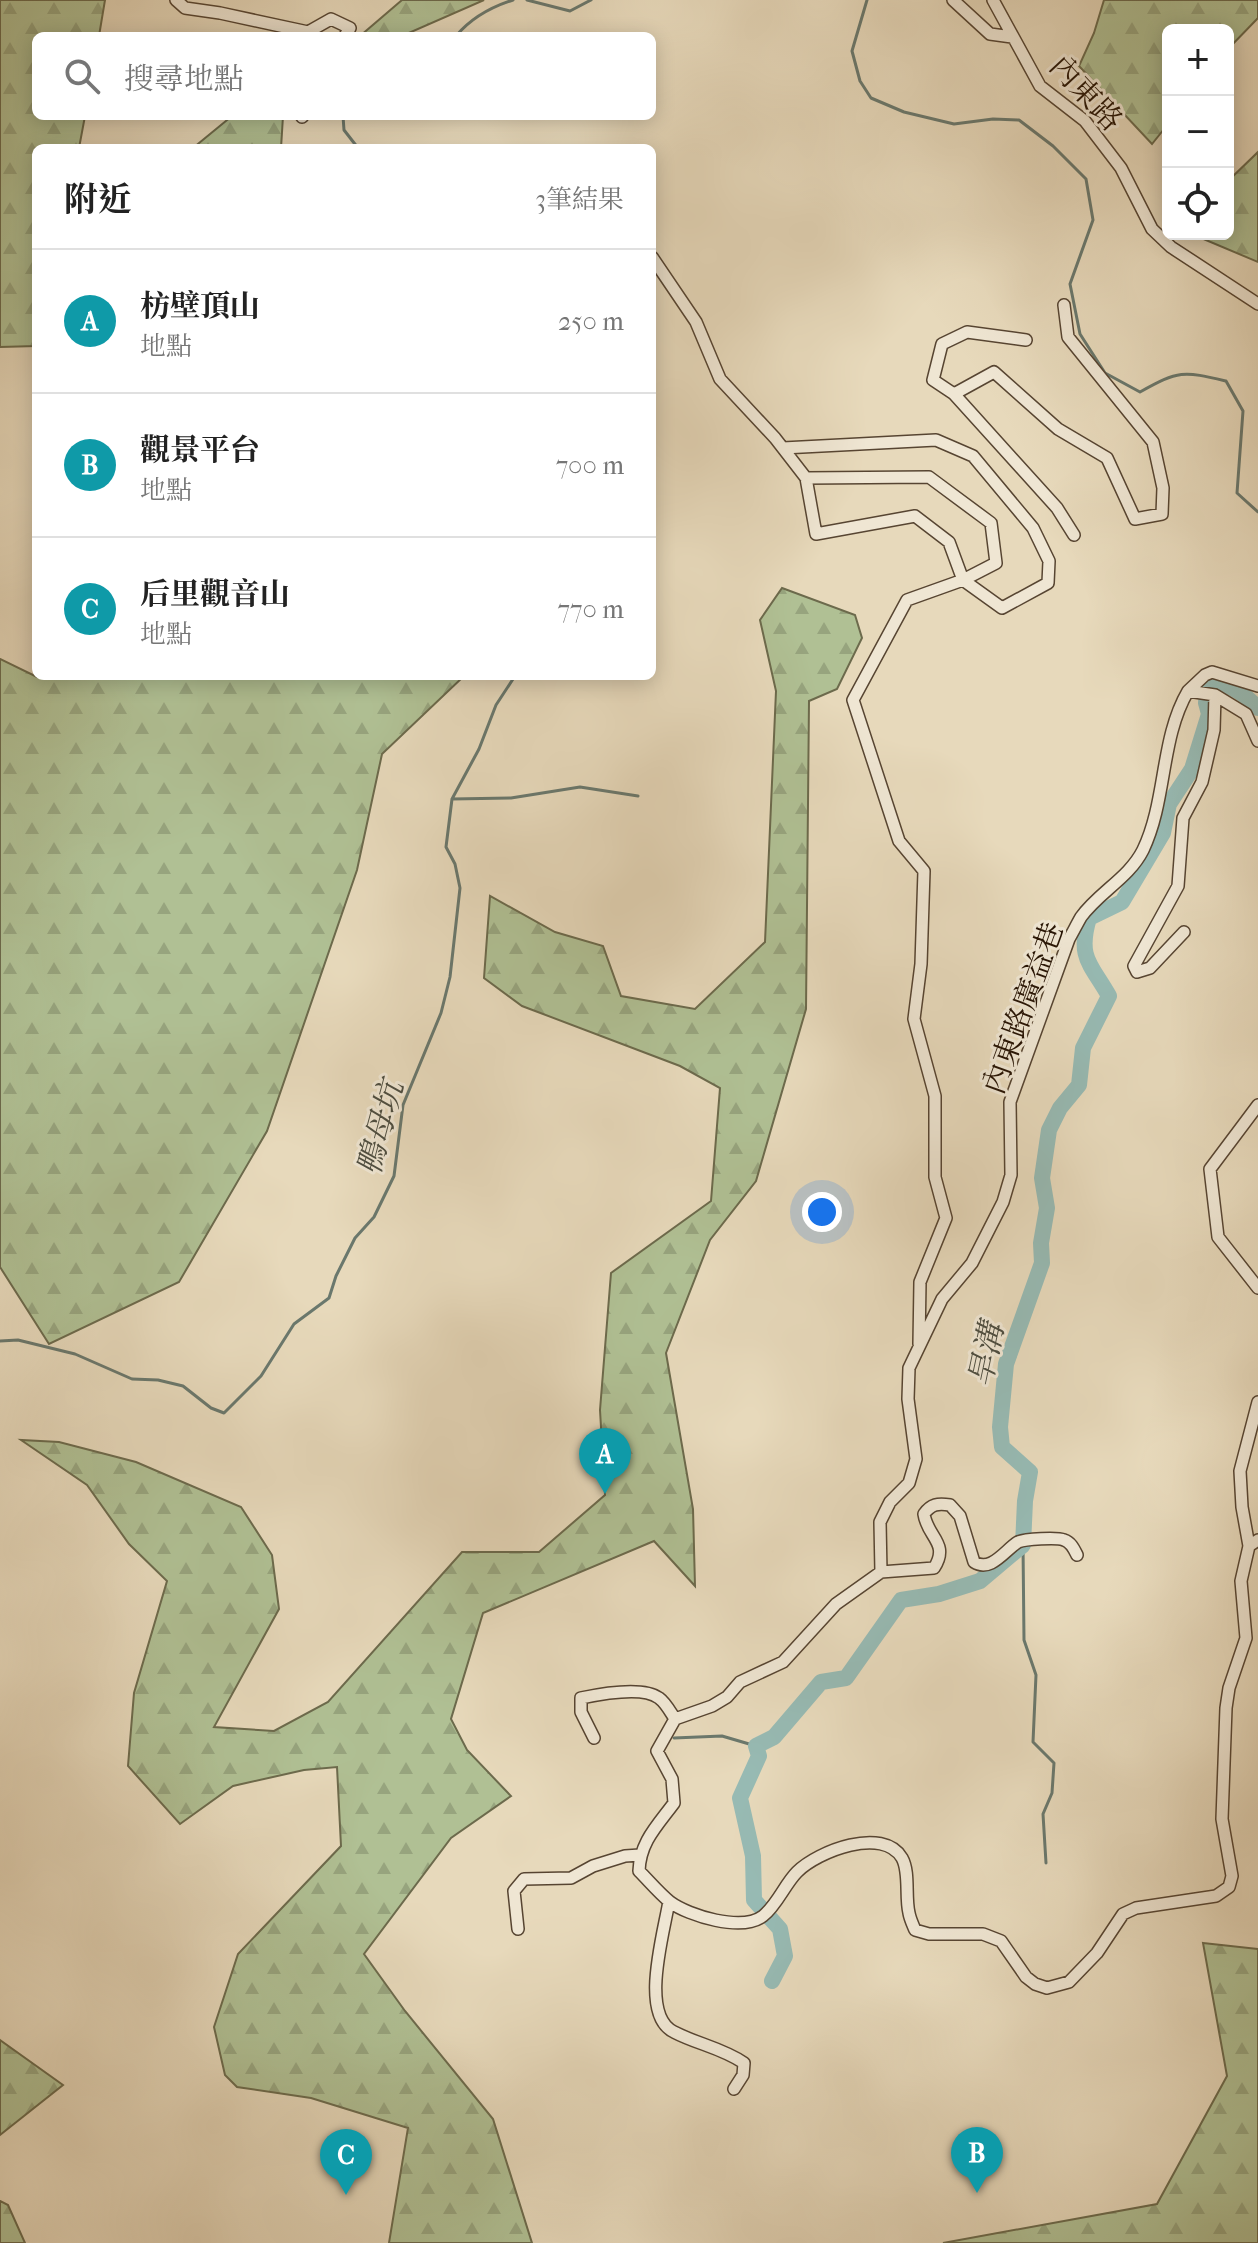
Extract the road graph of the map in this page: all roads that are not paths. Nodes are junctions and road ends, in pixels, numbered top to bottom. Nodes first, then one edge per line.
1 (176, 0) edge
2 (953, 0) edge
3 (993, 0) edge
4 (308, 32) edge
5 (308, 32) edge
6 (348, 32) edge
7 (1012, 37) junction
8 (656, 263) edge
9 (1258, 304) edge
10 (1064, 305) dead end
11 (1026, 340) dead end
12 (954, 394) junction
13 (783, 448) junction
14 (806, 478) junction
15 (1074, 535) dead end
16 (963, 580) junction
17 (1258, 686) edge
18 (1188, 691) junction
19 (1215, 695) junction
20 (1258, 741) edge
21 (1184, 932) dead end
22 (1258, 1105) edge
23 (1258, 1288) edge
24 (919, 1349) junction
25 (1258, 1402) edge
26 (1254, 1543) edge
27 (1077, 1555) dead end
28 (881, 1572) junction
29 (675, 1719) junction
30 (594, 1738) dead end
31 (640, 1855) junction
32 (669, 1901) junction
33 (518, 1929) dead end
34 (734, 2089) dead end

1 - 5 street
2 - 7 street
3 - 7 street, 內東路
4 - 6 street
7 - 9 street, 內東路
8 - 13 street
10 - 12 street
11 - 12 street
12 - 15 street
13 - 14 street
13 - 16 street
14 - 16 street
14 - 16 street
16 - 24 street, 內東路廣益巷
17 - 18 street
18 - 19 street
18 - 24 street, 內東路廣益巷
19 - 20 street
19 - 21 street
22 - 23 street
24 - 28 street, 內東路廣益巷
25 - 26 street
26 - 32 street
27 - 28 street
28 - 29 street
29 - 30 street
29 - 31 street
31 - 32 street
31 - 33 street
32 - 34 street

